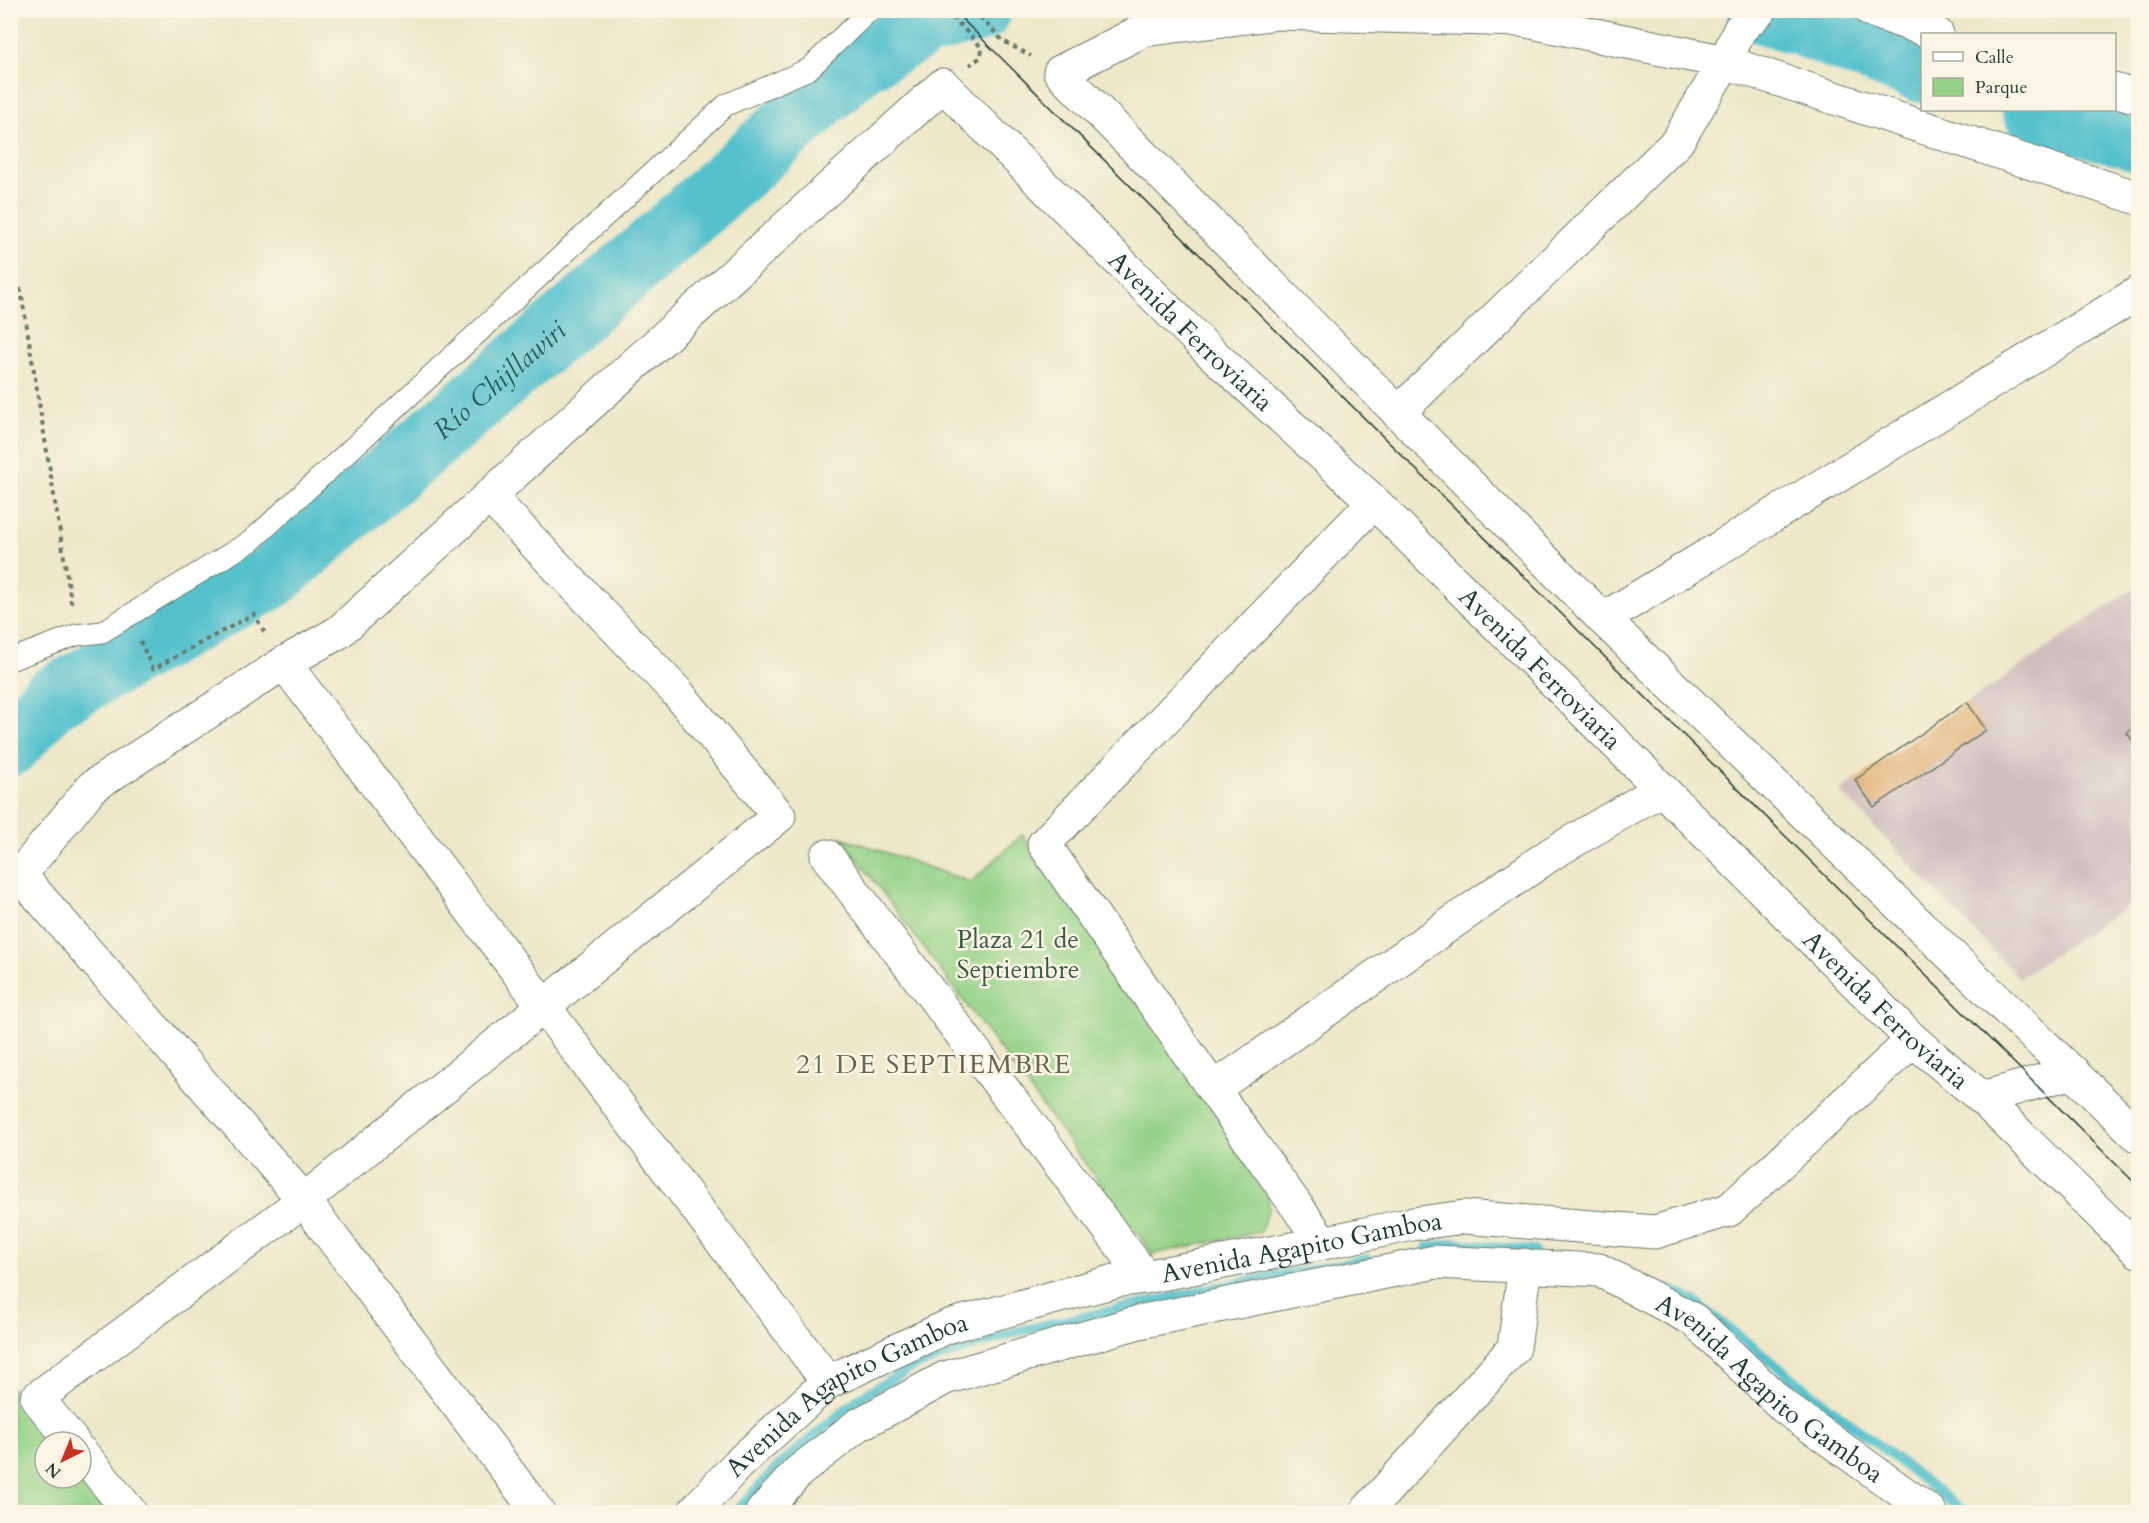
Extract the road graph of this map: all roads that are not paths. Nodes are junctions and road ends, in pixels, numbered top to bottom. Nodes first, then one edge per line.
1 (870, 10) edge
2 (1870, 10) edge
3 (1750, 20) edge
4 (1934, 33) edge
5 (1725, 63) junction
6 (2116, 90) edge
7 (2139, 97) edge
8 (2139, 198) edge
9 (2139, 293) edge
10 (1398, 413) junction
11 (490, 497) junction
12 (1374, 502) junction
13 (1603, 619) junction
14 (10, 660) edge
15 (284, 663) junction
16 (1660, 789) junction
17 (827, 856) dead end
18 (542, 1006) junction
19 (1913, 1040) junction
20 (2073, 1072) junction
21 (1213, 1089) junction
22 (1982, 1098) junction
23 (2139, 1136) edge
24 (304, 1200) junction
25 (1323, 1243) junction
26 (2139, 1251) edge
27 (1525, 1265) junction
28 (1145, 1277) junction
29 (828, 1382) junction
30 (63, 1430) edge
31 (93, 1467) edge
32 (130, 1512) edge
33 (538, 1512) edge
34 (694, 1512) edge
35 (762, 1512) edge
36 (1366, 1512) edge
37 (1930, 1512) edge

1 - 14 lane
2 - 4 street
3 - 5 street
5 - 8 street
5 - 10 street
5 - 10 street
6 - 7 street
9 - 13 street
10 - 13 street
11 - 12 street, Avenida Ferroviaria
11 - 15 street
11 - 18 street
12 - 16 street, Avenida Ferroviaria
12 - 21 street
13 - 20 street
15 - 18 street
15 - 24 street
16 - 19 street, Avenida Ferroviaria
16 - 21 street
17 - 28 street
18 - 24 street
18 - 29 street
19 - 22 street, Avenida Ferroviaria
19 - 25 street, Avenida Agapito Gamboa
20 - 22 street
20 - 23 street
21 - 25 street
22 - 26 street, Avenida Ferroviaria
24 - 30 street
24 - 33 street
25 - 28 street, Avenida Agapito Gamboa
27 - 35 street, Avenida Agapito Gamboa
27 - 36 street
27 - 37 street, Avenida Agapito Gamboa
28 - 29 street, Avenida Agapito Gamboa
29 - 34 street, Avenida Agapito Gamboa
31 - 32 street

